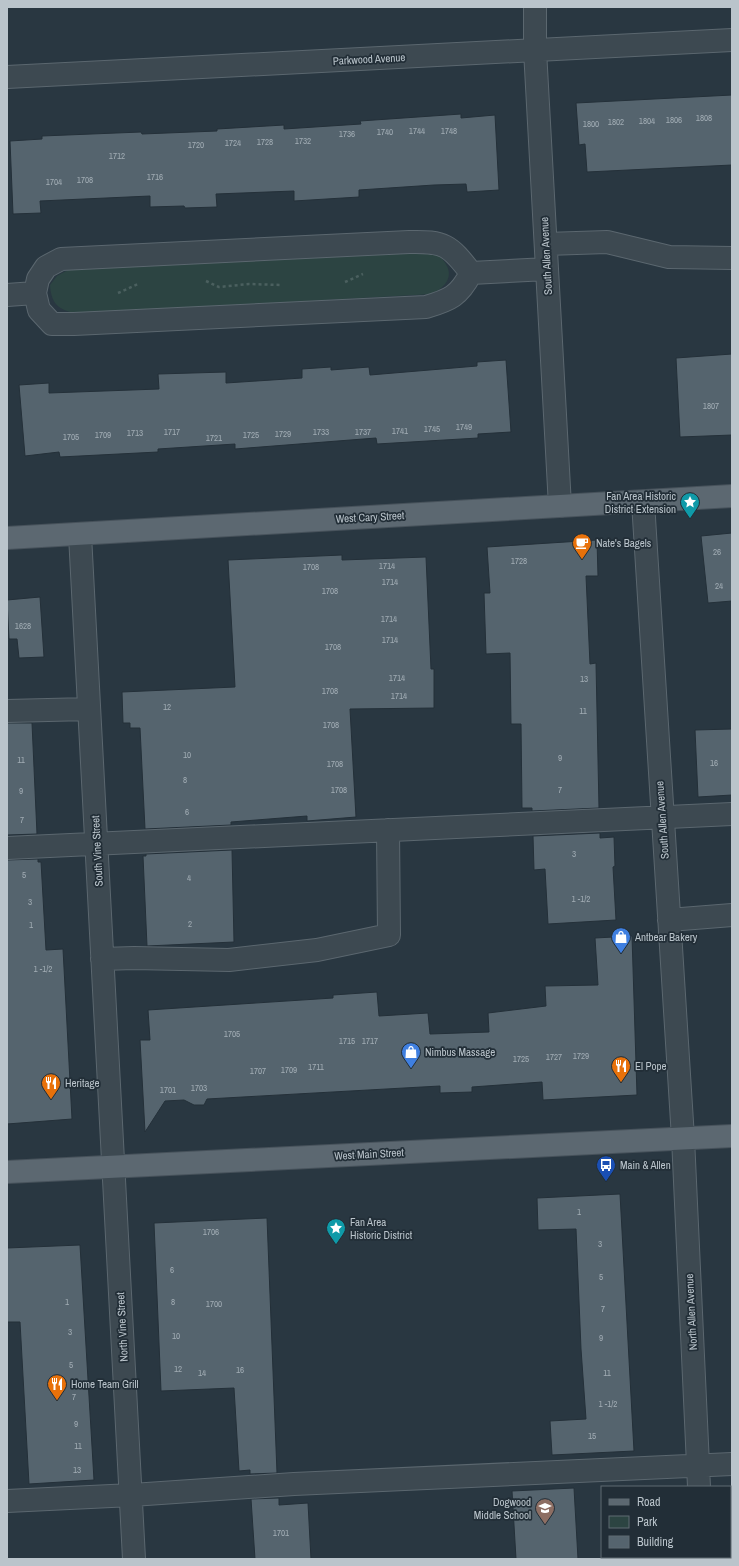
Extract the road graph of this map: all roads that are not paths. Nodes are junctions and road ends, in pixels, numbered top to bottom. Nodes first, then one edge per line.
1 (535, 7) edge
2 (732, 40) edge
3 (535, 50) junction
4 (7, 77) edge
5 (546, 244) junction
6 (732, 258) edge
7 (547, 268) junction
8 (471, 273) junction
9 (35, 292) junction
10 (7, 295) edge
11 (732, 496) edge
12 (643, 502) junction
13 (560, 506) junction
14 (80, 535) junction
15 (7, 538) edge
16 (89, 709) junction
17 (7, 711) edge
18 (732, 814) edge
19 (662, 818) junction
20 (388, 830) junction
21 (96, 843) junction
22 (7, 848) edge
23 (732, 915) edge
24 (669, 920) junction
25 (102, 959) junction
26 (732, 1136) edge
27 (683, 1138) junction
28 (113, 1167) junction
29 (7, 1172) edge
30 (732, 1464) edge
31 (698, 1466) junction
32 (699, 1486) edge
33 (132, 1496) junction
34 (7, 1501) edge
35 (134, 1559) edge

1 - 3 street, South Allen Avenue
2 - 3 street, Parkwood Avenue
3 - 4 street, Parkwood Avenue
3 - 5 street, South Allen Avenue
5 - 6 street
5 - 7 street, South Allen Avenue
7 - 8 street
7 - 13 street, South Allen Avenue
8 - 9 street
8 - 9 street
9 - 10 street
11 - 12 main road, West Cary Street
12 - 13 main road, West Cary Street
12 - 19 street, South Allen Avenue
13 - 14 main road, West Cary Street
14 - 15 main road, West Cary Street
14 - 16 street, South Vine Street
16 - 17 street
16 - 21 street, South Vine Street
18 - 19 street
19 - 20 street
19 - 24 street, South Allen Avenue
20 - 21 street
20 - 25 street
21 - 22 street
21 - 25 street, South Vine Street
23 - 24 street
24 - 27 street, South Allen Avenue
25 - 28 street, South Vine Street
26 - 27 main road, West Main Street
27 - 28 main road, West Main Street
27 - 31 street, North Allen Avenue
28 - 29 main road, West Main Street
28 - 33 street, North Vine Street
30 - 31 street
31 - 32 street, North Allen Avenue
31 - 33 street
33 - 34 street
33 - 35 street, North Vine Street

